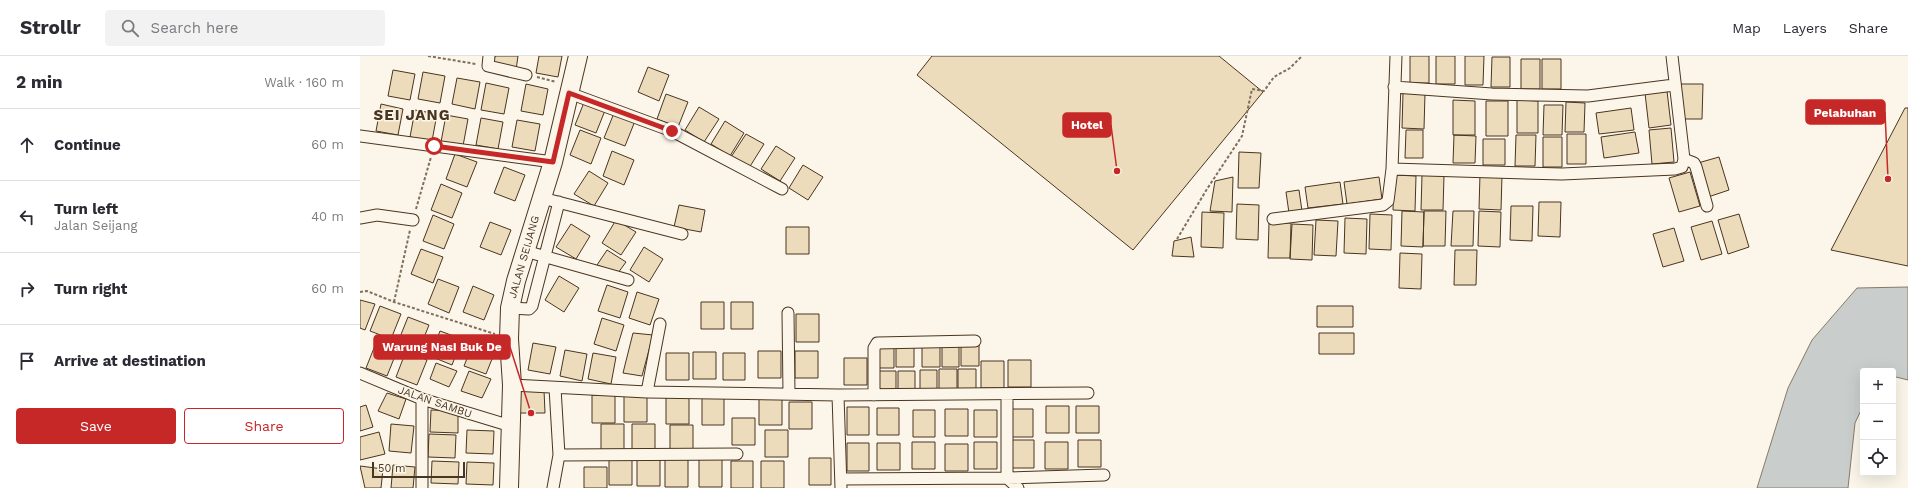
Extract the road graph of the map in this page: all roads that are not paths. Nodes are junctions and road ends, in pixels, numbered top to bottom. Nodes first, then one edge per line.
1 (578, 56) edge
2 (1396, 56) edge
3 (1672, 56) edge
4 (488, 61) edge
5 (526, 75) road end
6 (1674, 85) junction
7 (1394, 87) junction
8 (570, 89) junction
9 (360, 136) edge
10 (1684, 159) junction
11 (553, 162) junction
12 (1392, 169) junction
13 (782, 189) dead end
14 (542, 198) junction
15 (559, 202) junction
16 (1707, 206) dead end
17 (360, 218) edge
18 (1273, 219) dead end
19 (413, 220) dead end
20 (682, 234) dead end
21 (525, 251) junction
22 (545, 257) junction
23 (628, 280) dead end
24 (510, 308) junction
25 (788, 313) dead end
26 (660, 324) dead end
27 (975, 341) dead end
28 (360, 373) edge
29 (512, 385) junction
30 (555, 388) junction
31 (647, 392) junction
32 (789, 394) junction
33 (1088, 394) dead end
34 (838, 395) junction
35 (874, 395) junction
36 (1007, 395) junction
37 (422, 399) junction
38 (511, 426) junction
39 (738, 454) dead end
40 (559, 455) junction
41 (1104, 475) dead end
42 (1007, 478) junction
43 (841, 484) edge
44 (422, 488) edge
45 (509, 488) edge
46 (553, 488) edge
47 (1018, 488) edge

1 - 8 main road, JALAN SEIJANG
2 - 7 street
3 - 6 street
4 - 5 street
6 - 7 street
6 - 10 street
7 - 12 street
8 - 11 main road, JALAN SEIJANG
8 - 13 street
9 - 11 street
10 - 12 street
10 - 16 street
11 - 14 main road, JALAN SEIJANG
12 - 18 street
14 - 15 street
14 - 21 main road, JALAN SEIJANG
15 - 20 street
15 - 22 street
17 - 19 street
21 - 22 street
21 - 24 main road, JALAN SEIJANG
22 - 23 street
22 - 24 street
24 - 29 main road, JALAN SEIJANG
25 - 32 street
26 - 31 street
27 - 35 street
28 - 37 street, JALAN SAMBU
29 - 30 street
29 - 38 main road, JALAN SEIJANG
30 - 31 street
30 - 40 street
31 - 32 street
32 - 34 street
33 - 36 street
34 - 35 street
34 - 43 street
35 - 36 street
36 - 42 street
37 - 38 street, JALAN SAMBU
37 - 44 street
38 - 45 main road, JALAN SEIJANG
39 - 40 street
40 - 46 street
41 - 42 street
42 - 43 street
42 - 47 street

